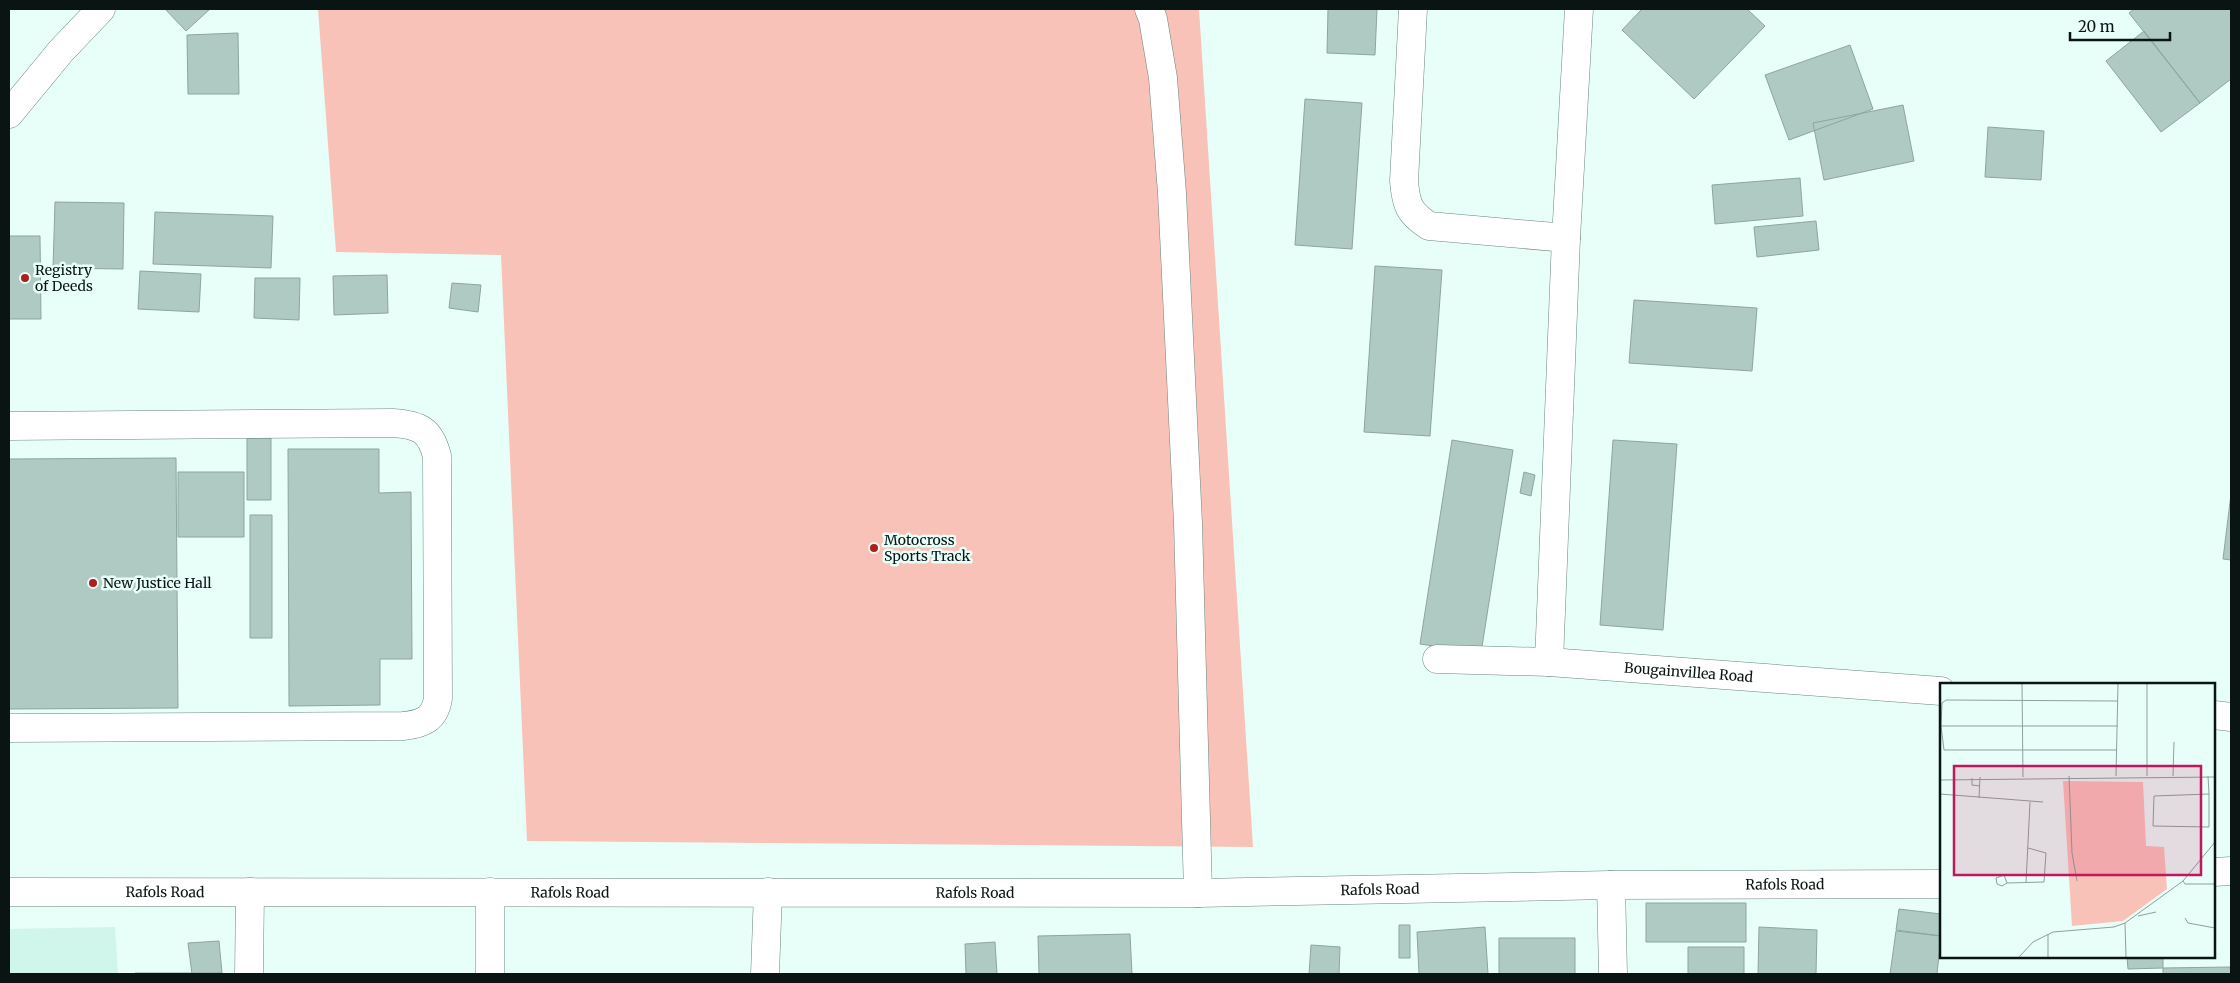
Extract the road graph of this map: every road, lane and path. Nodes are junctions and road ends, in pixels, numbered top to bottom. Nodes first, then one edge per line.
1 (101, 9) edge
2 (1149, 9) edge
3 (1413, 9) edge
4 (1579, 9) edge
5 (9, 114) edge
6 (1566, 238) junction
7 (9, 426) edge
8 (1437, 659) dead end
9 (1549, 662) junction
10 (1940, 691) edge
11 (2215, 715) edge
12 (2231, 717) edge
13 (9, 728) edge
14 (2231, 871) edge
15 (2215, 872) edge
16 (1940, 884) edge
17 (1611, 885) junction
18 (9, 892) edge
19 (250, 892) junction
20 (490, 892) junction
21 (768, 892) junction
22 (1198, 893) junction
23 (249, 974) edge
24 (490, 974) edge
25 (765, 974) edge
26 (1613, 974) edge

1 - 5 street
2 - 22 street
3 - 6 street
4 - 6 street
6 - 9 street
7 - 13 street
8 - 9 street, Bougainvillea Road
9 - 10 street, Bougainvillea Road
11 - 12 street
14 - 15 street
16 - 17 street, Rafols Road
17 - 22 street, Rafols Road
17 - 26 street
18 - 19 street, Rafols Road
19 - 20 street, Rafols Road
19 - 23 street
20 - 21 street, Rafols Road
20 - 24 street
21 - 22 street, Rafols Road
21 - 25 street

